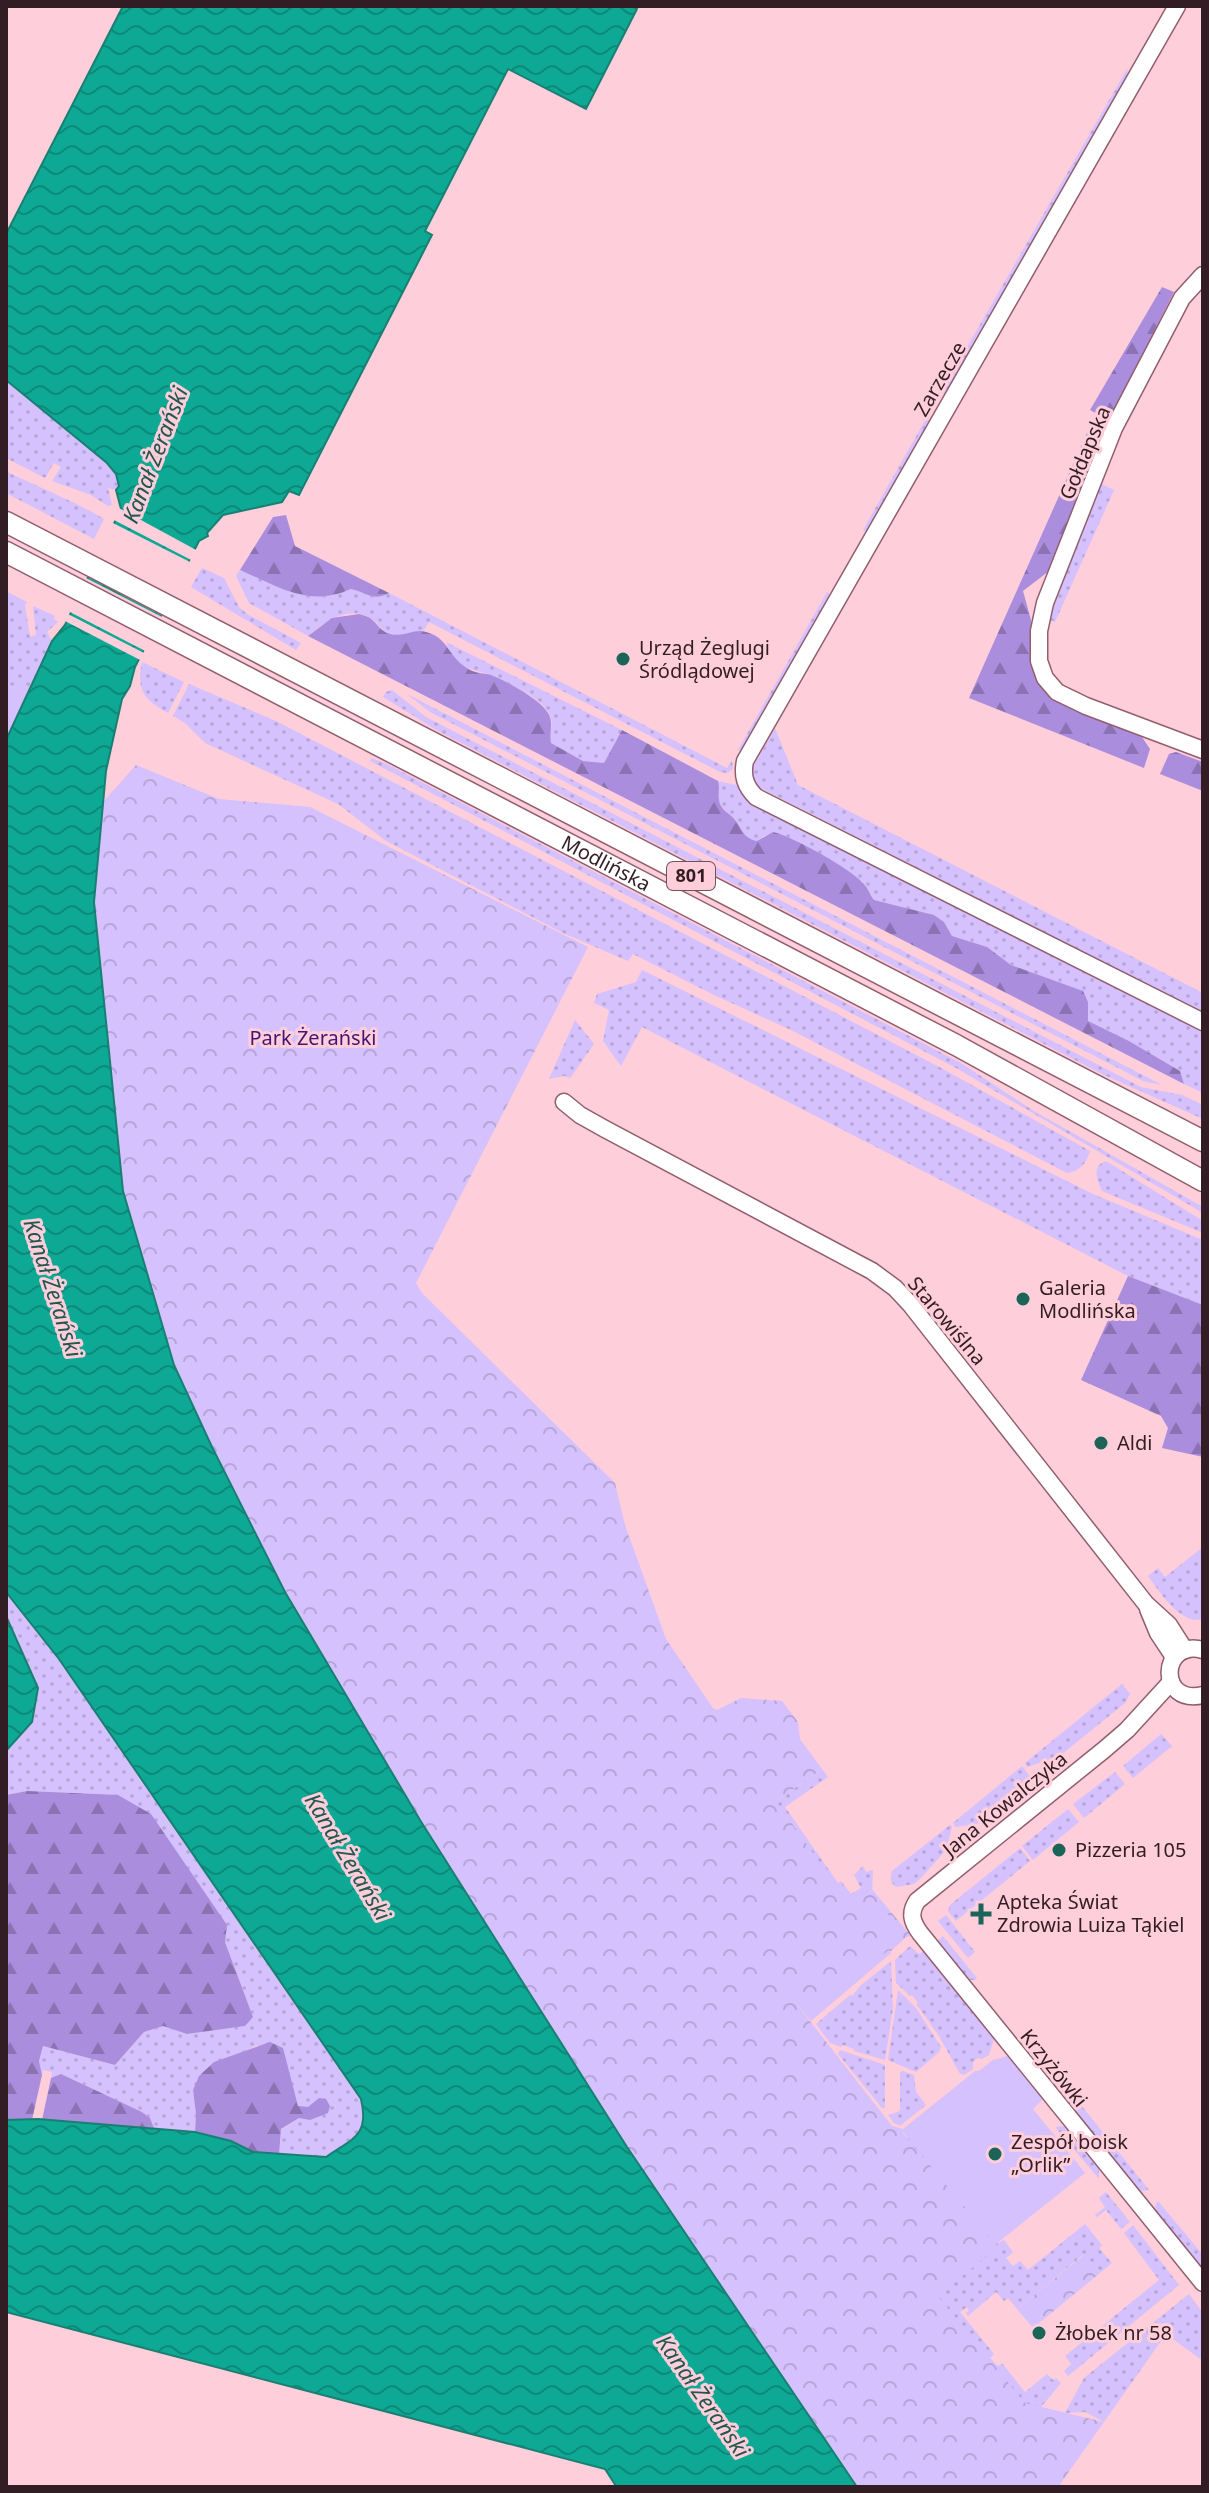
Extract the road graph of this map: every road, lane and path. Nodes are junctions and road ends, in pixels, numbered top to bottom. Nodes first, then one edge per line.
1 (1177, 6) edge
2 (1203, 275) edge
3 (6, 522) edge
4 (6, 552) edge
5 (1203, 750) edge
6 (1203, 1022) edge
7 (564, 1102) dead end
8 (1203, 1141) edge
9 (1203, 1181) edge
10 (1203, 1650) edge
11 (1180, 1653) junction
12 (1175, 1688) junction
13 (1203, 1695) edge
14 (912, 1913) joint
15 (1203, 2283) edge

1 - 6 street, Zarzecze
2 - 5 street, Gołdapska
3 - 8 main road, Modlińska / 801
4 - 9 main road, Modlińska / 801
7 - 11 street, Starowiślna
10 - 11 street
11 - 12 street
12 - 13 street
12 - 14 street, Jana Kowalczyka
14 - 15 street, Krzyżówki

